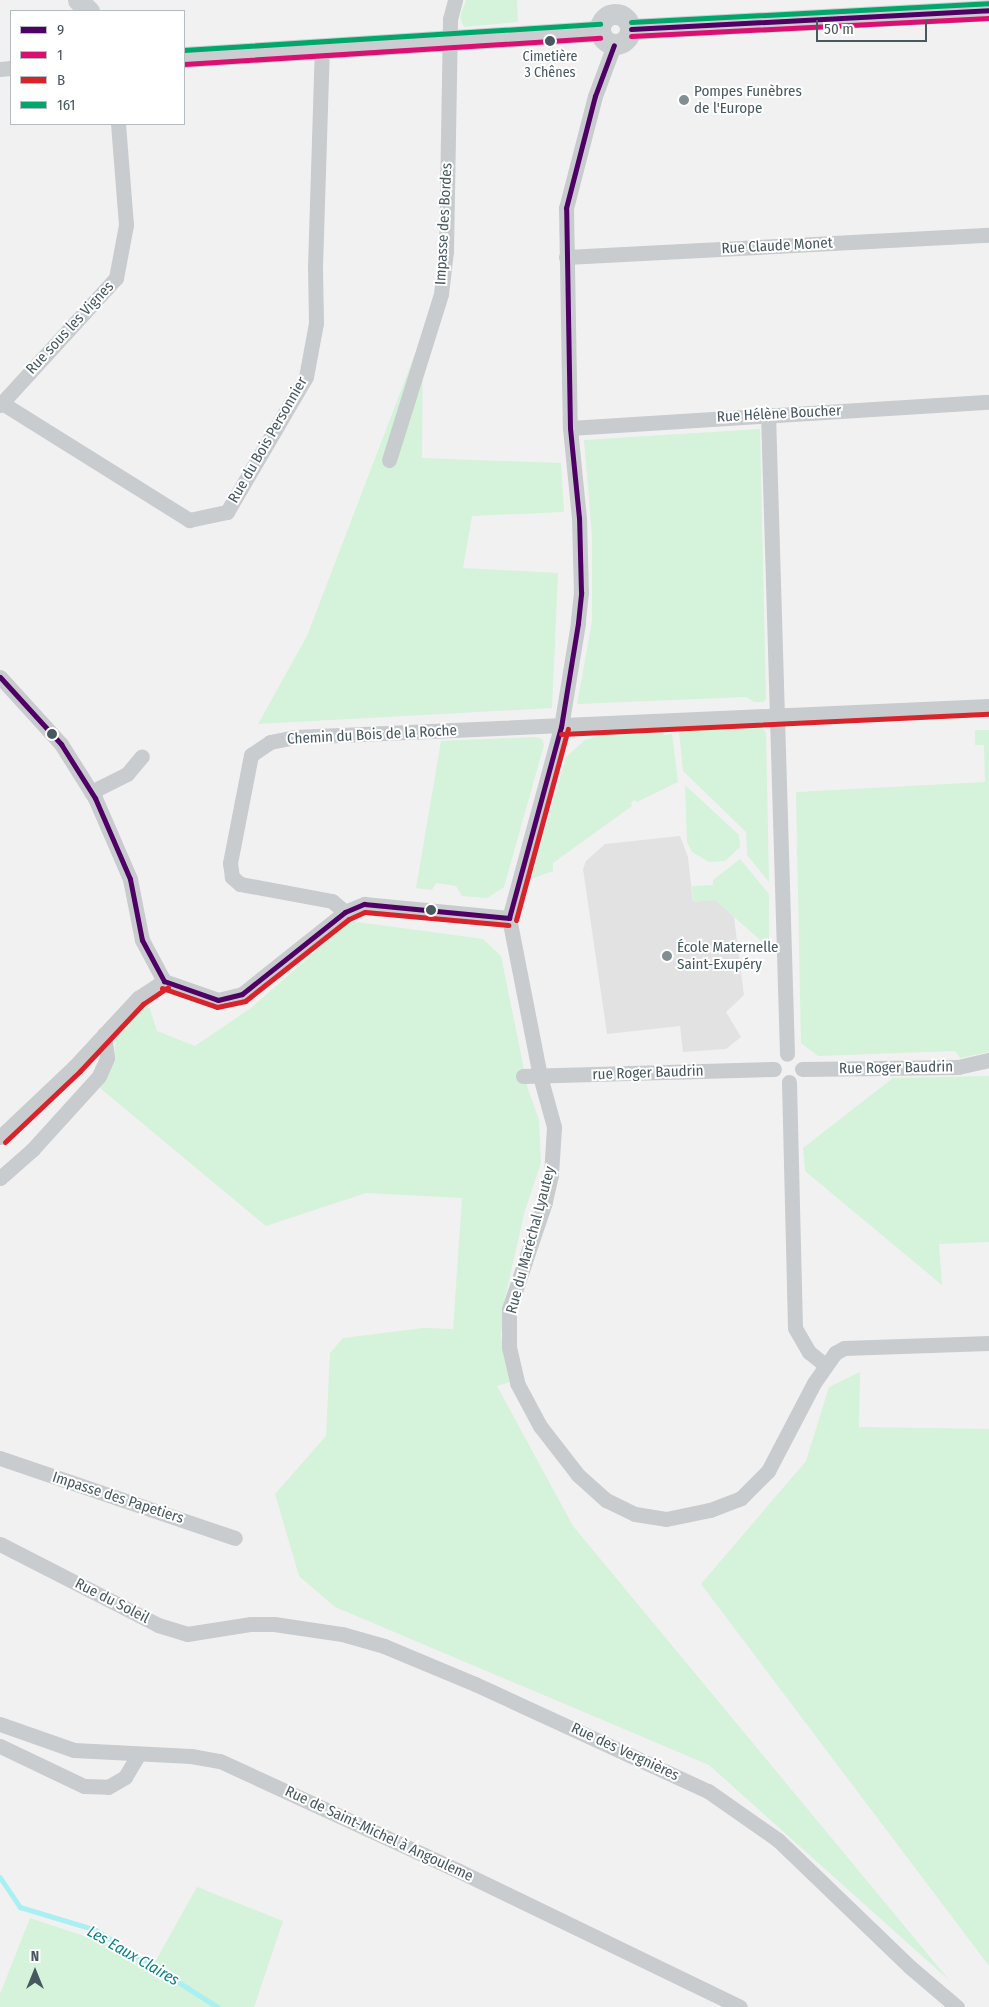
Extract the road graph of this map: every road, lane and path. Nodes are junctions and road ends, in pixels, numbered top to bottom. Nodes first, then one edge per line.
1 (78, 0) edge
2 (455, 0) edge
3 (88, 10) edge
4 (989, 10) edge
5 (631, 29) junction
6 (607, 38) junction
7 (450, 41) junction
8 (322, 50) junction
9 (185, 57) edge
10 (118, 125) edge
11 (989, 235) edge
12 (566, 257) junction
13 (989, 402) edge
14 (1, 404) edge
15 (768, 414) junction
16 (570, 428) junction
17 (389, 460) dead end
18 (0, 677) edge
19 (989, 706) edge
20 (779, 715) junction
21 (561, 727) junction
22 (142, 756) dead end
23 (91, 792) junction
24 (345, 912) junction
25 (509, 918) junction
26 (164, 981) junction
27 (104, 1034) junction
28 (788, 1054) junction
29 (989, 1060) edge
30 (774, 1069) junction
31 (802, 1069) junction
32 (523, 1076) dead end
33 (540, 1076) junction
34 (789, 1082) junction
35 (0, 1137) edge
36 (0, 1178) edge
37 (989, 1343) edge
38 (824, 1364) junction
39 (0, 1458) edge
40 (236, 1538) dead end
41 (0, 1544) edge
42 (228, 1627) joint
43 (0, 1724) edge
44 (0, 1746) edge
45 (138, 1756) junction
46 (740, 2007) edge
47 (957, 2007) edge

1 - 3 street
2 - 7 street, Impasse des Bordes
4 - 5 street
5 - 6 street
5 - 6 street
6 - 7 street
6 - 12 street, Rue du Maréchal Lyautey
7 - 8 street
7 - 17 street, Impasse des Bordes
8 - 9 street
8 - 14 street, Rue du Bois Personnier
10 - 14 street, Rue sous les Vignes
11 - 12 street, Rue Claude Monet
12 - 16 street, Rue du Maréchal Lyautey
13 - 15 street, Rue Hélène Boucher
15 - 16 street, Rue Hélène Boucher
15 - 20 street
16 - 21 street, Rue du Maréchal Lyautey
18 - 23 street
19 - 20 street, Chemin du Bois de la Roche
20 - 21 street, Chemin du Bois de la Roche
20 - 28 street
21 - 24 street, Chemin du Bois de la Roche
21 - 25 street, Rue du Maréchal Lyautey
22 - 23 street
23 - 26 street
24 - 25 street
24 - 26 street
25 - 33 street, Rue du Maréchal Lyautey
26 - 27 street
27 - 35 street
27 - 36 street
28 - 30 street
28 - 31 street
29 - 31 street, Rue Roger Baudrin
30 - 33 street, rue Roger Baudrin
30 - 34 street
31 - 34 street
32 - 33 street, rue Roger Baudrin
33 - 38 street, Rue du Maréchal Lyautey
34 - 38 street
37 - 38 street, Rue du Maréchal Lyautey
39 - 40 street, Impasse des Papetiers
41 - 42 street, Rue du Soleil
42 - 47 street, Rue des Vergnières
43 - 45 street, Rue de Saint-Michel à Angouleme
44 - 45 street
45 - 46 street, Rue de Saint-Michel à Angouleme

